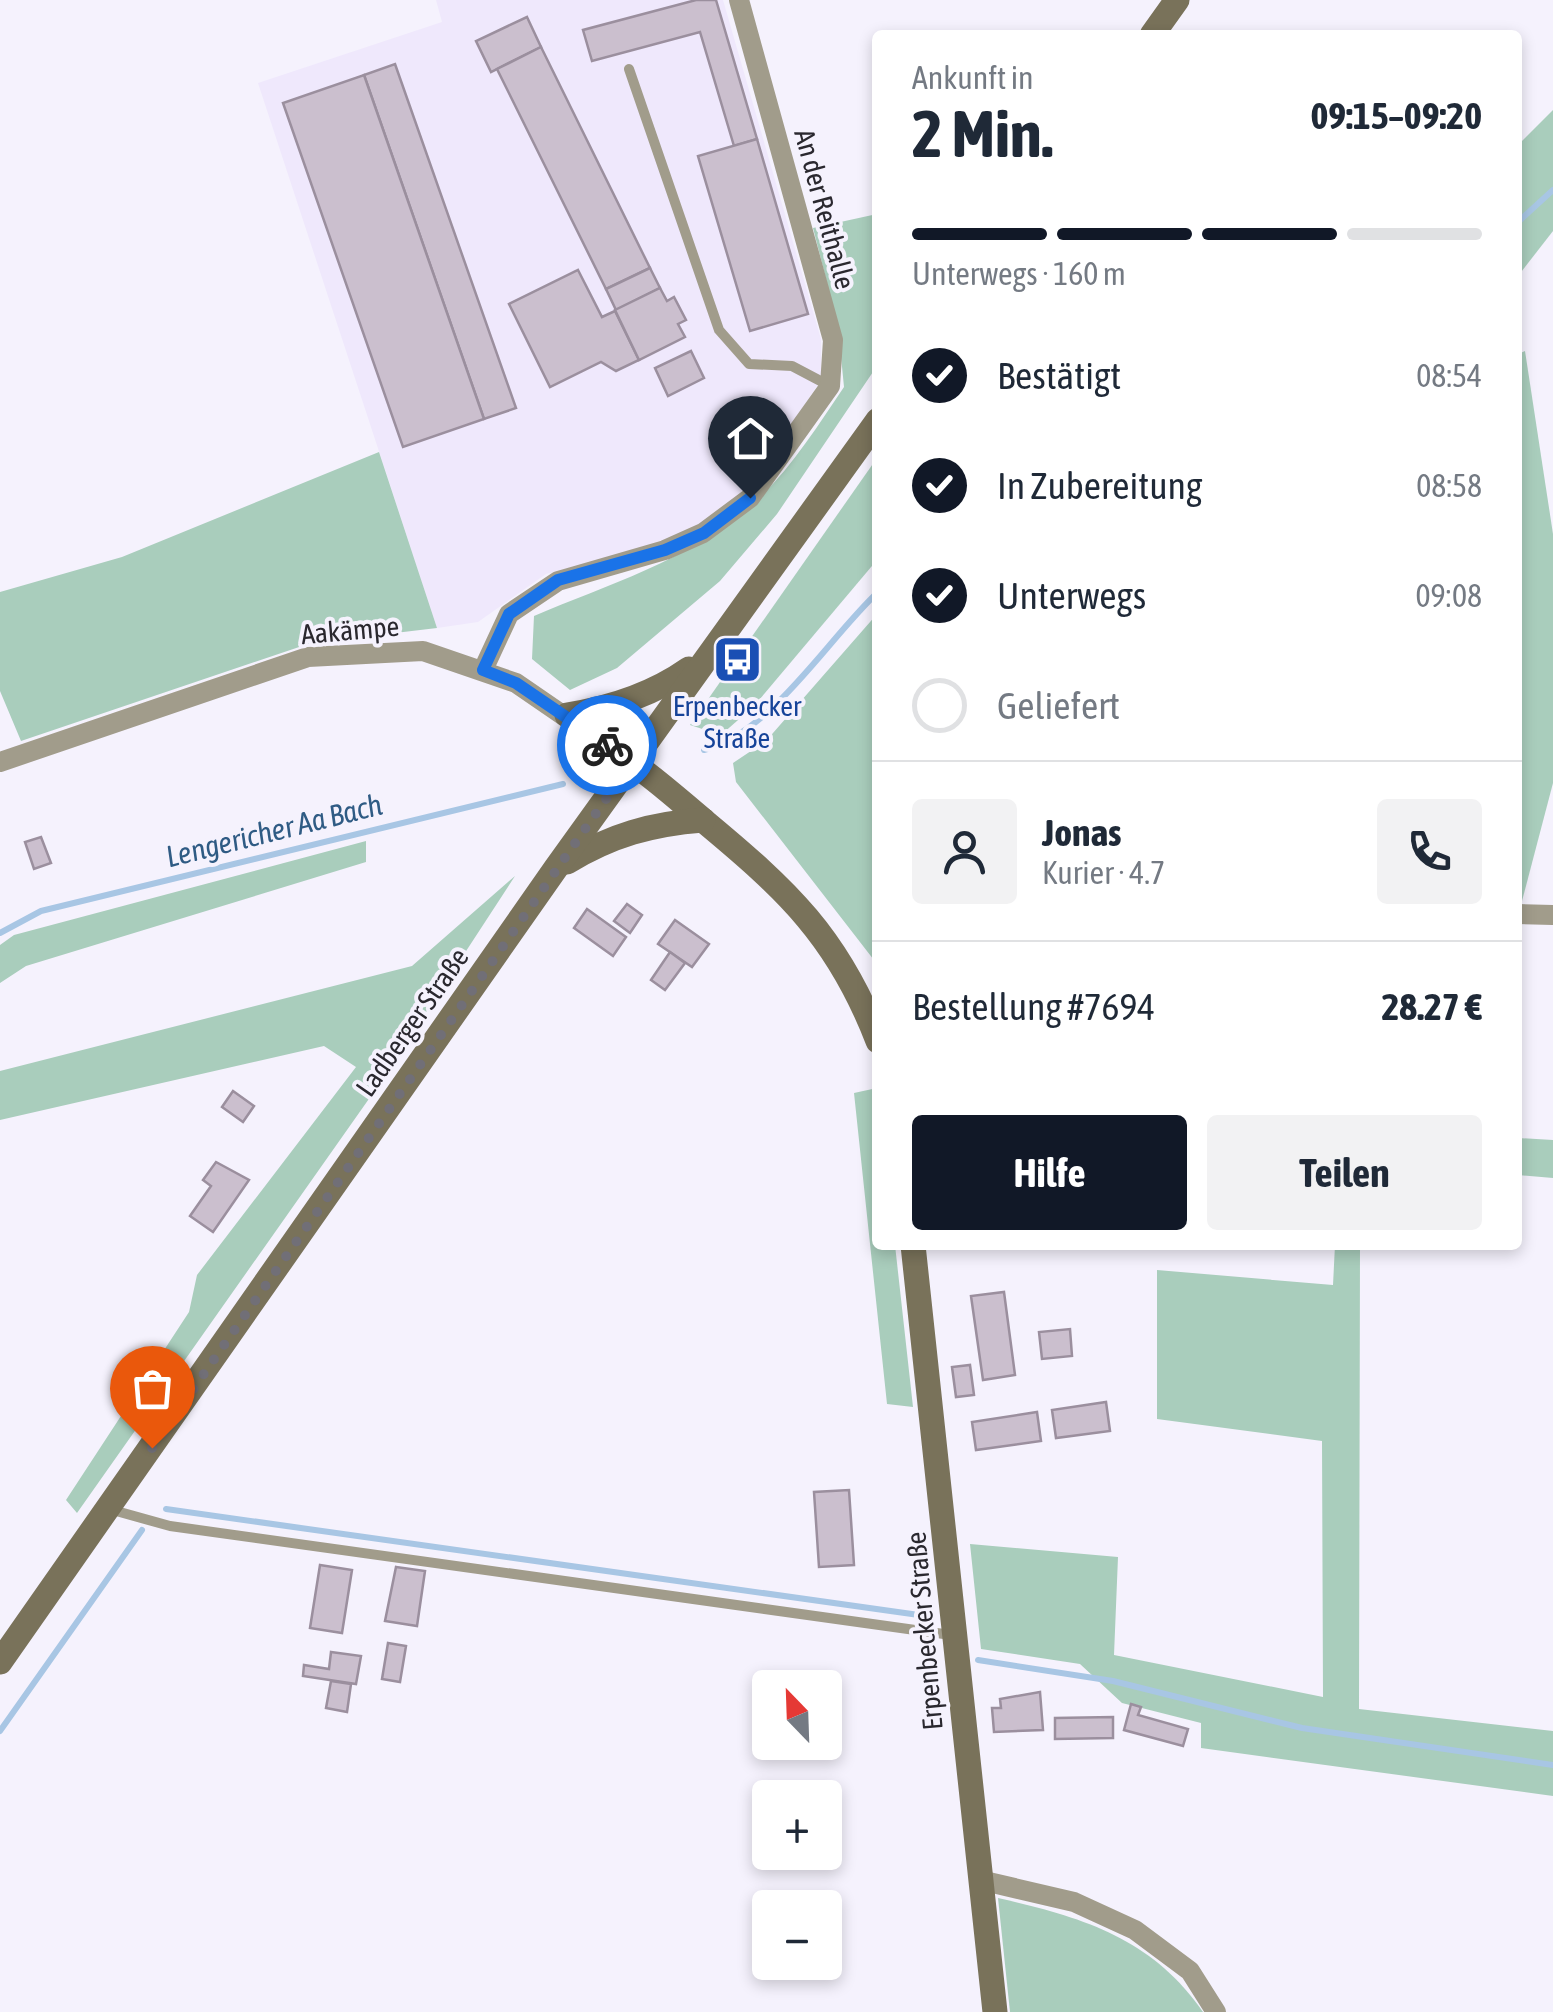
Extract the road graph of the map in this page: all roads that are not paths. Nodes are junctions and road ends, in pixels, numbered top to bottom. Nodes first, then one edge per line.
1 (739, 0) edge
2 (1177, 0) edge
3 (1156, 30) edge
4 (630, 68) dead end
5 (830, 386) junction
6 (872, 428) edge
7 (706, 658) junction
8 (483, 670) junction
9 (567, 716) junction
10 (0, 762) edge
11 (632, 762) junction
12 (703, 820) junction
13 (556, 868) junction
14 (1522, 914) edge
15 (1553, 915) edge
16 (871, 1004) edge
17 (914, 1250) edge
18 (109, 1508) junction
19 (952, 1635) junction
20 (0, 1662) edge
21 (980, 1880) junction
22 (995, 2012) edge
23 (1216, 2012) edge

1 - 5 street, An der Reithalle
2 - 3 main road
4 - 5 lane
5 - 8 street
6 - 7 main road, Ladberger Straße
7 - 9 main road
7 - 11 main road, Ladberger Straße
8 - 9 street, Aakämpe
8 - 10 street, Aakämpe
9 - 11 street, Aakämpe
11 - 12 main road
11 - 13 main road, Ladberger Straße
12 - 13 main road
12 - 16 main road
13 - 18 main road, Ladberger Straße
14 - 15 street
17 - 19 main road, Erpenbecker Straße
18 - 19 lane
18 - 20 main road, Ladberger Straße
19 - 21 main road, Erpenbecker Straße
21 - 22 main road, Erpenbecker Straße
21 - 23 street

